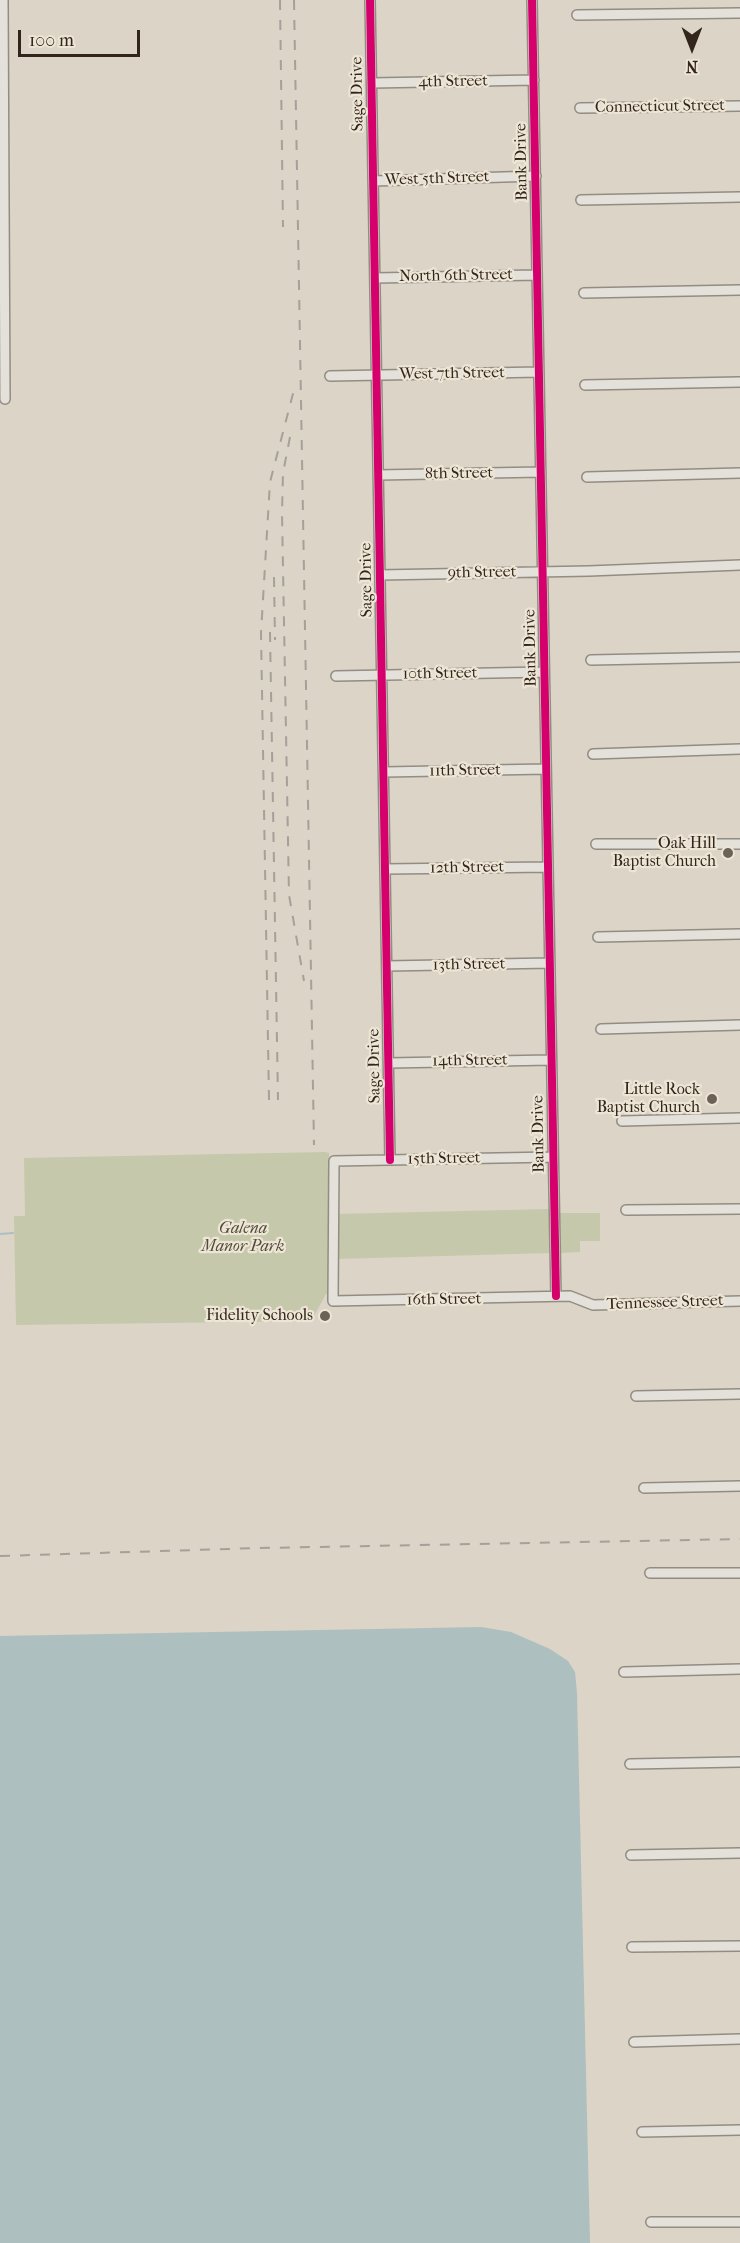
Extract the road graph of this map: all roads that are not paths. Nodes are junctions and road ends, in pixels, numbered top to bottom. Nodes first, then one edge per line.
1 (3, 0) edge
2 (370, 0) edge
3 (532, 0) edge
4 (740, 13) edge
5 (577, 15) dead end
6 (534, 80) junction
7 (372, 84) junction
8 (740, 106) edge
9 (580, 108) dead end
10 (536, 176) junction
11 (374, 181) junction
12 (740, 197) edge
13 (581, 201) dead end
14 (537, 275) junction
15 (375, 278) junction
16 (740, 290) edge
17 (584, 293) dead end
18 (539, 372) junction
19 (377, 375) junction
20 (330, 376) dead end
21 (740, 382) edge
22 (585, 385) dead end
23 (5, 399) dead end
24 (541, 472) junction
25 (740, 473) edge
26 (378, 475) junction
27 (587, 477) dead end
28 (740, 566) edge
29 (543, 572) junction
30 (380, 575) junction
31 (740, 657) edge
32 (591, 660) dead end
33 (544, 672) junction
34 (382, 674) junction
35 (336, 676) dead end
36 (740, 749) edge
37 (593, 754) dead end
38 (546, 769) junction
39 (384, 772) junction
40 (596, 844) dead end
41 (740, 844) edge
42 (548, 867) junction
43 (386, 869) junction
44 (740, 934) edge
45 (598, 937) dead end
46 (550, 963) junction
47 (387, 966) junction
48 (740, 1025) edge
49 (601, 1029) dead end
50 (551, 1060) junction
51 (389, 1063) junction
52 (740, 1118) edge
53 (622, 1121) dead end
54 (553, 1157) junction
55 (390, 1160) junction
56 (740, 1209) edge
57 (626, 1210) dead end
58 (556, 1296) junction
59 (333, 1301) joint
60 (740, 1301) edge
61 (740, 1394) edge
62 (636, 1396) dead end
63 (740, 1486) edge
64 (644, 1488) dead end
65 (650, 1573) dead end
66 (740, 1573) edge
67 (740, 1669) edge
68 (624, 1672) dead end
69 (740, 1762) edge
70 (630, 1764) dead end
71 (740, 1853) edge
72 (631, 1855) dead end
73 (740, 1946) edge
74 (632, 1947) dead end
75 (740, 2039) edge
76 (633, 2042) dead end
77 (740, 2130) edge
78 (642, 2132) dead end
79 (651, 2222) dead end
80 (740, 2222) edge

1 - 23 street
2 - 7 street, Sage Drive
3 - 6 street, Bank Drive
4 - 5 street
6 - 7 street, 4th Street
6 - 10 street, Bank Drive
7 - 11 street, Sage Drive
8 - 9 street, Connecticut Street
10 - 11 street, West 5th Street
10 - 14 street, Bank Drive
11 - 15 street, Sage Drive
12 - 13 street
14 - 15 street, North 6th Street
14 - 18 street, Bank Drive
15 - 19 street, Sage Drive
16 - 17 street
18 - 19 street, West 7th Street
18 - 24 street, Bank Drive
19 - 20 street, West 7th Street
19 - 26 street, Sage Drive
21 - 22 street
24 - 26 street, 8th Street
24 - 29 street, Bank Drive
25 - 27 street
26 - 30 street, Sage Drive
28 - 29 street, 9th Street
29 - 30 street, 9th Street
29 - 33 street, Bank Drive
30 - 34 street, Sage Drive
31 - 32 street
33 - 34 street, 10th Street
33 - 38 street, Bank Drive
34 - 35 street, 10th Street
34 - 39 street, Sage Drive
36 - 37 street
38 - 39 street, 11th Street
38 - 42 street, Bank Drive
39 - 43 street, Sage Drive
40 - 41 street
42 - 43 street, 12th Street
42 - 46 street, Bank Drive
43 - 47 street, Sage Drive
44 - 45 street
46 - 47 street, 13th Street
46 - 50 street, Bank Drive
47 - 51 street, Sage Drive
48 - 49 street
50 - 51 street, 14th Street
50 - 54 street, Bank Drive
51 - 55 street, Sage Drive
52 - 53 street
54 - 55 street, 15th Street
54 - 58 street, Bank Drive
55 - 59 street, 15th Street
56 - 57 street
58 - 59 street, 16th Street
58 - 60 street, Tennessee Street
61 - 62 street
63 - 64 street
65 - 66 street
67 - 68 street
69 - 70 street
71 - 72 street
73 - 74 street
75 - 76 street
77 - 78 street
79 - 80 street

